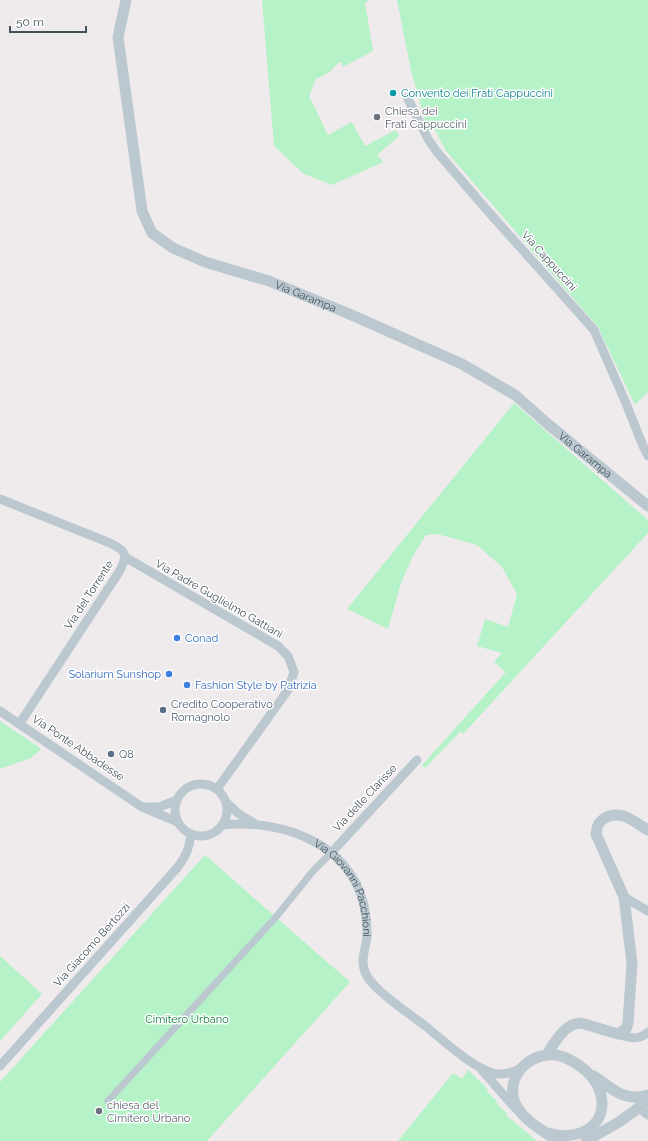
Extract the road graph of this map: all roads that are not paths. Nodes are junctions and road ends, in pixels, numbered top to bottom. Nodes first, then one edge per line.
1 (126, 0) edge
2 (407, 97) dead end
3 (648, 456) edge
4 (0, 499) edge
5 (648, 506) edge
6 (125, 557) junction
7 (0, 711) edge
8 (20, 723) junction
9 (417, 760) dead end
10 (217, 789) junction
11 (177, 800) junction
12 (226, 803) junction
13 (142, 807) junction
14 (178, 822) junction
15 (255, 824) junction
16 (222, 826) junction
17 (648, 830) edge
18 (191, 834) junction
19 (331, 853) junction
20 (624, 897) junction
21 (648, 912) edge
22 (648, 1032) edge
23 (618, 1034) junction
24 (547, 1054) junction
25 (0, 1066) edge
26 (479, 1067) junction
27 (522, 1068) junction
28 (590, 1074) junction
29 (648, 1095) edge
30 (602, 1097) junction
31 (108, 1101) dead end
32 (648, 1101) edge
33 (644, 1111) edge
34 (522, 1115) junction
35 (598, 1138) edge
36 (561, 1140) edge
37 (586, 1141) edge

1 - 5 street, Via Garampa
2 - 3 street, Via Cappuccini
4 - 6 street, Via del Torrente
6 - 8 street, Via del Torrente
6 - 10 street, Via Padre Guglielmo Gattiani
7 - 8 street, Via Ponte Abbadesse
8 - 13 street, Via Ponte Abbadesse
9 - 19 street, Via delle Clarisse
10 - 11 street
10 - 12 street
11 - 13 street
11 - 14 street
12 - 15 street
12 - 16 street
13 - 14 street, Via Ponte Abbadesse
14 - 18 street
15 - 16 street
15 - 19 street, Via Giovanni Pacchioni
16 - 18 street
17 - 20 street
18 - 25 street, Via Giacomo Bertozzi
19 - 26 street, Via Giovanni Pacchioni
19 - 31 street
20 - 21 street
20 - 23 street
22 - 23 street
23 - 24 street
24 - 27 street
24 - 28 street
26 - 27 street, Via Giovanni Pacchioni
26 - 34 street, Via Giovanni Pacchioni
27 - 34 street
28 - 29 street
28 - 30 street
30 - 35 street
30 - 36 street
32 - 33 street
33 - 35 street
34 - 36 street
35 - 37 street

